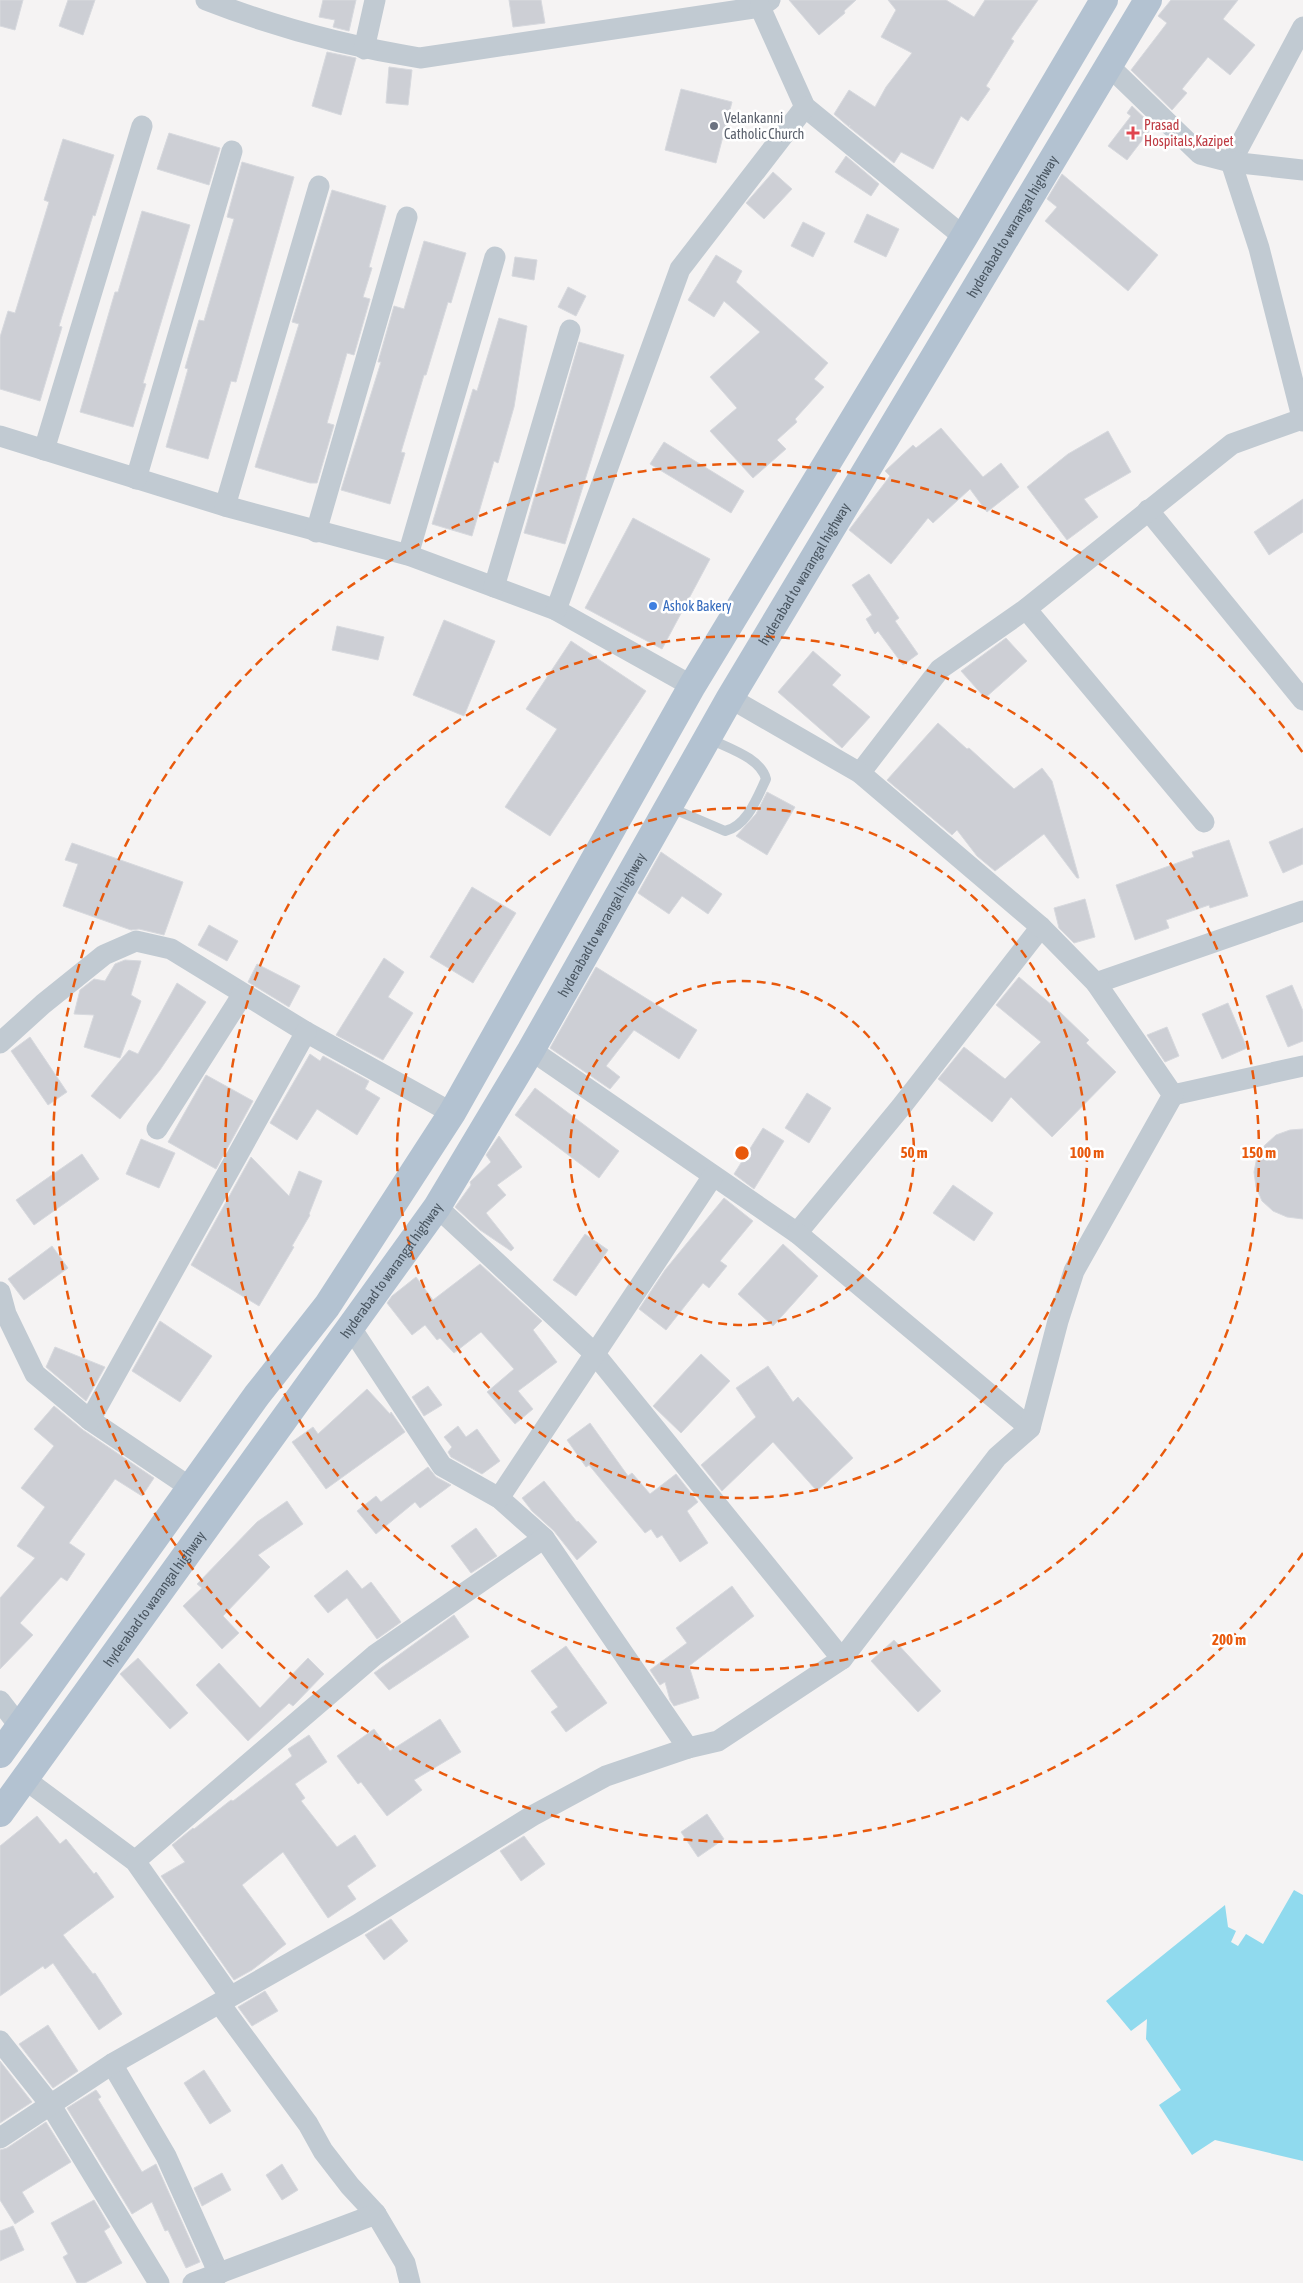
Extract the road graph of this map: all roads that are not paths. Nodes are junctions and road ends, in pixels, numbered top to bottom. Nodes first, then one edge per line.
1 (206, 0) edge
2 (375, 0) edge
3 (1104, 0) edge
4 (1148, 0) edge
5 (765, 3) edge
6 (1303, 27) edge
7 (364, 49) junction
8 (1110, 67) junction
9 (805, 107) junction
10 (142, 126) dead end
11 (232, 151) dead end
12 (1231, 162) junction
13 (1303, 170) edge
14 (319, 186) dead end
15 (407, 217) dead end
16 (964, 236) junction
17 (495, 257) dead end
18 (570, 330) dead end
19 (1303, 420) edge
20 (0, 436) edge
21 (44, 450) junction
22 (136, 479) junction
23 (225, 506) junction
24 (1148, 510) junction
25 (316, 532) junction
26 (408, 555) junction
27 (494, 587) junction
28 (1026, 609) junction
29 (556, 610) junction
30 (692, 686) junction
31 (730, 698) junction
32 (1303, 700) edge
33 (707, 738) junction
34 (860, 773) junction
35 (668, 807) junction
36 (1204, 822) dead end
37 (1303, 911) edge
38 (1041, 927) junction
39 (1096, 983) junction
40 (243, 994) junction
41 (306, 1032) junction
42 (0, 1043) edge
43 (531, 1050) junction
44 (1303, 1066) edge
45 (1173, 1095) junction
46 (452, 1113) junction
47 (157, 1129) dead end
48 (714, 1176) junction
49 (437, 1207) junction
50 (797, 1233) junction
51 (0, 1292) edge
52 (351, 1328) junction
53 (594, 1353) junction
54 (90, 1420) junction
55 (1030, 1428) junction
56 (191, 1488) junction
57 (499, 1498) junction
58 (544, 1538) junction
59 (842, 1659) junction
60 (0, 1701) edge
61 (20, 1727) junction
62 (688, 1748) junction
63 (0, 1754) edge
64 (26, 1780) junction
65 (0, 1813) edge
66 (135, 1861) junction
67 (225, 2000) junction
68 (0, 2041) edge
69 (112, 2064) junction
70 (50, 2104) junction
71 (0, 2138) edge
72 (376, 2214) junction
73 (219, 2274) junction
74 (159, 2283) edge
75 (193, 2283) edge
76 (410, 2283) edge

1 - 7 street
2 - 7 street
3 - 16 main road
4 - 8 main road, hyderabad to warangal highway
5 - 7 street
5 - 9 street
6 - 12 street
8 - 12 street
8 - 31 main road, hyderabad to warangal highway
9 - 16 street
9 - 29 street
10 - 21 street
11 - 22 street
12 - 13 street
12 - 19 street
14 - 23 street
15 - 25 street
16 - 30 main road
17 - 26 street
18 - 27 street
19 - 24 street
20 - 21 street
21 - 22 street
22 - 23 street
23 - 25 street
24 - 28 street
24 - 32 street
25 - 26 street
26 - 27 street
27 - 29 street
28 - 34 street
28 - 36 street
29 - 30 street
30 - 46 main road
31 - 33 main road, hyderabad to warangal highway
31 - 34 street
33 - 35 main road, hyderabad to warangal highway
33 - 35 lane
34 - 38 street
35 - 43 main road, hyderabad to warangal highway
37 - 39 street
38 - 39 street
38 - 50 street
39 - 45 street
40 - 41 street
40 - 42 street
40 - 47 street
41 - 46 street
41 - 54 street
43 - 48 street
43 - 49 main road, hyderabad to warangal highway
44 - 45 street
45 - 55 street
46 - 56 main road
48 - 50 street
48 - 53 street
49 - 52 main road, hyderabad to warangal highway
49 - 53 street
50 - 55 street
51 - 54 street
52 - 57 street
52 - 64 main road, hyderabad to warangal highway
53 - 57 street
53 - 59 street
54 - 56 street
55 - 59 street
56 - 61 main road
57 - 58 street
58 - 62 street
58 - 66 street
59 - 62 street
60 - 61 street
61 - 63 main road
62 - 67 street
64 - 65 main road, hyderabad to warangal highway
64 - 66 street
66 - 67 street
67 - 69 street
67 - 72 street
68 - 70 street
69 - 70 street
69 - 73 street
70 - 71 street
70 - 74 street
72 - 73 street
72 - 76 street
73 - 75 street

